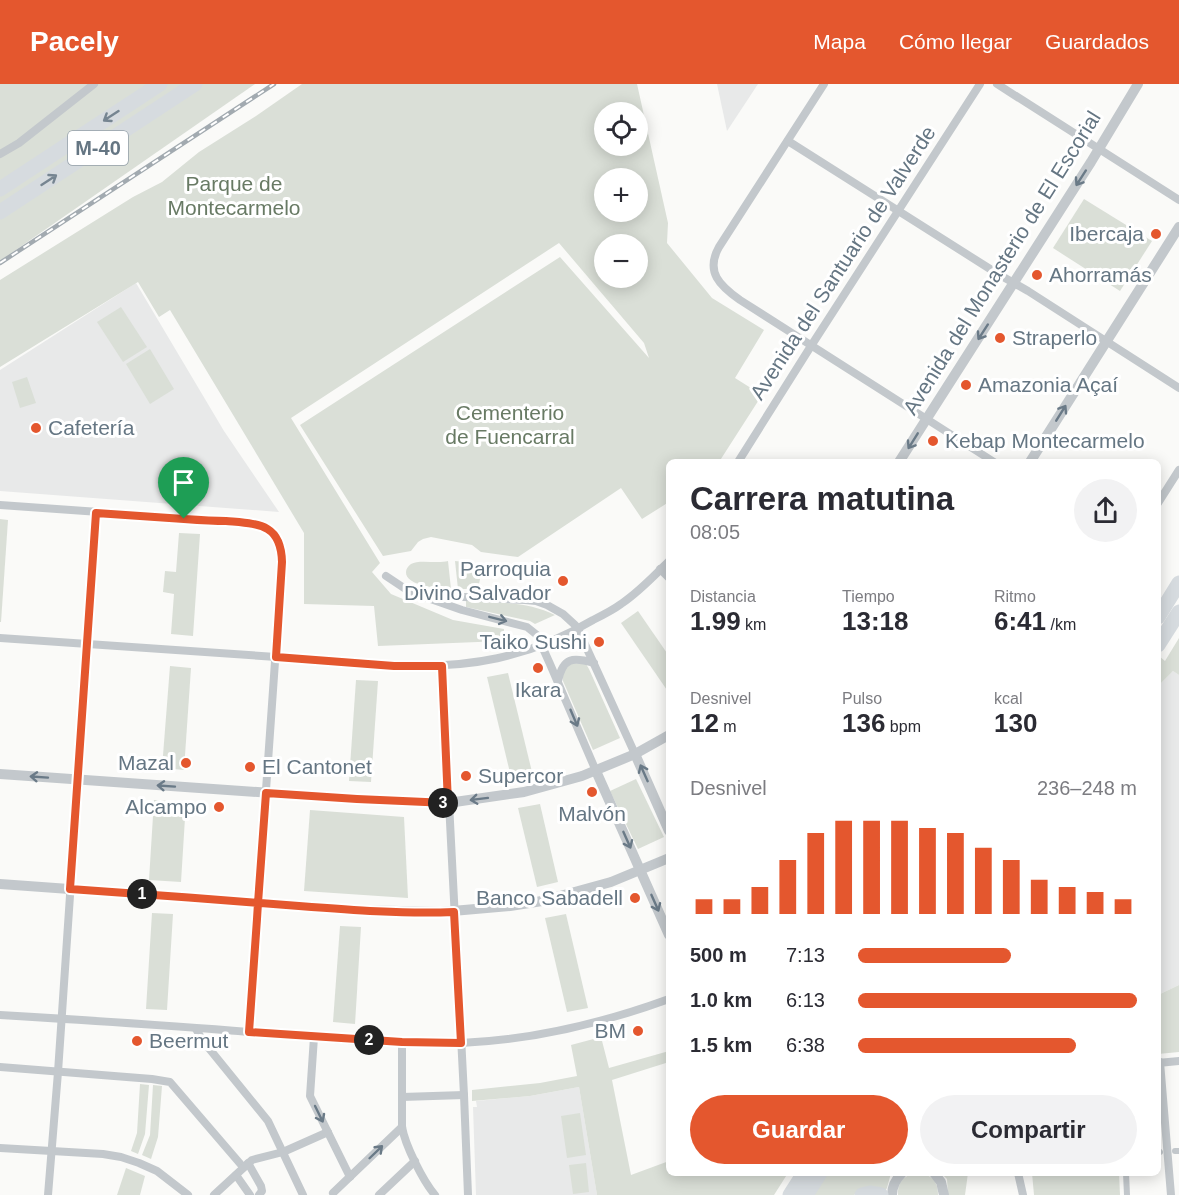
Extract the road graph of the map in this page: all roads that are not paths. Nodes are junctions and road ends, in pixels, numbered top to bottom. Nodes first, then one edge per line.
1 (94, 84) edge
2 (160, 84) edge
3 (195, 84) edge
4 (824, 84) edge
5 (980, 84) edge
6 (998, 84) edge
7 (1138, 87) edge
8 (788, 141) junction
9 (1099, 148) junction
10 (0, 154) edge
11 (0, 189) edge
12 (1179, 200) edge
13 (898, 210) junction
14 (0, 212) edge
15 (1179, 227) edge
16 (1014, 283) junction
17 (1107, 341) junction
18 (811, 346) junction
19 (1179, 388) edge
20 (926, 419) junction
21 (740, 459) edge
22 (901, 459) edge
23 (989, 459) edge
24 (1032, 459) edge
25 (1179, 470) edge
26 (1161, 498) edge
27 (0, 505) edge
28 (96, 513) junction
29 (666, 564) edge
30 (660, 569) junction
31 (666, 575) edge
32 (386, 576) dead end
33 (1179, 583) edge
34 (422, 596) junction
35 (1161, 612) edge
36 (1179, 612) edge
37 (578, 629) junction
38 (0, 638) edge
39 (1161, 640) edge
40 (87, 644) junction
41 (542, 645) junction
42 (276, 657) junction
43 (594, 663) junction
44 (442, 666) junction
45 (558, 681) junction
46 (666, 737) edge
47 (635, 754) junction
48 (596, 771) junction
49 (0, 774) edge
50 (78, 780) junction
51 (266, 793) junction
52 (448, 803) junction
53 (666, 824) edge
54 (666, 859) edge
55 (641, 871) junction
56 (0, 884) edge
57 (70, 889) junction
58 (258, 903) junction
59 (454, 912) junction
60 (666, 928) edge
61 (666, 1000) edge
62 (0, 1015) edge
63 (61, 1019) junction
64 (196, 1029) junction
65 (249, 1032) junction
66 (314, 1037) junction
67 (402, 1042) junction
68 (461, 1043) junction
69 (1179, 1061) edge
70 (1161, 1063) edge
71 (0, 1067) edge
72 (58, 1072) junction
73 (1161, 1085) edge
74 (464, 1095) junction
75 (402, 1096) junction
76 (402, 1127) junction
77 (328, 1132) junction
78 (0, 1148) edge
79 (52, 1151) junction
80 (283, 1152) junction
81 (416, 1161) junction
82 (245, 1165) junction
83 (236, 1175) junction
84 (792, 1176) edge
85 (802, 1176) edge
86 (818, 1176) edge
87 (897, 1176) edge
88 (936, 1176) edge
89 (1019, 1176) edge
90 (1125, 1176) edge
91 (350, 1177) junction
92 (333, 1193) dead end
93 (48, 1195) edge
94 (188, 1195) edge
95 (214, 1195) edge
96 (250, 1195) edge
97 (259, 1195) edge
98 (303, 1195) edge
99 (379, 1195) edge
100 (435, 1195) edge
101 (468, 1195) edge
102 (781, 1195) edge
103 (790, 1195) edge
104 (806, 1195) edge
105 (862, 1195) edge
106 (881, 1195) edge
107 (892, 1195) edge
108 (944, 1195) edge
109 (1023, 1195) edge
110 (1127, 1195) edge
111 (1171, 1195) edge

1 - 10 street
2 -> 11 highway, M-40
14 -> 3 highway, M-40
4 - 8 street
5 - 13 street, Avenida del Santuario de Valverde
6 - 9 street
7 - 9 street, Avenida del Monasterio de El Escorial
8 - 13 street
8 - 18 street
9 - 12 street
9 -> 16 street, Avenida del Monasterio de El Escorial
13 - 16 street
13 - 18 street, Avenida del Santuario de Valverde
15 - 17 street
16 - 17 street
16 -> 20 street, Avenida del Monasterio de El Escorial
17 - 19 street
24 -> 17 street
18 - 20 street
18 - 21 street, Avenida del Santuario de Valverde
20 -> 22 street, Avenida del Monasterio de El Escorial
20 - 23 street
25 - 26 street
27 - 28 street
28 - 40 street
28 - 42 street
29 - 30 street
30 - 31 street
30 - 37 street
32 - 34 street
33 - 35 highway
34 - 37 street
34 -> 41 street
36 - 39 highway
37 - 41 street
37 - 43 street
38 - 40 street
40 - 42 street
40 - 50 street
41 - 44 street
41 - 45 street
42 - 44 street
42 - 51 street
43 - 45 street
43 - 47 street
44 - 52 street
45 -> 48 street
46 - 47 street
47 - 48 street
53 -> 47 street
48 -> 52 street
48 -> 55 street
50 -> 49 street
51 -> 50 street
50 - 57 street
51 - 52 street
51 - 58 street
52 - 59 street
54 - 55 street
55 - 59 street
55 -> 60 street
56 - 57 street
57 - 58 street
57 - 63 street
58 - 59 street
58 - 65 street
59 - 68 street
61 - 68 street
62 - 63 street
63 - 64 street
63 - 72 street
64 - 65 street
64 - 80 street
65 - 66 street
66 - 67 street
66 -> 77 street
67 - 68 street
67 - 75 street
68 - 74 street
69 - 70 street
71 - 72 street
72 - 79 street
72 - 82 street
73 - 111 street
74 - 75 street
74 - 101 street
75 - 76 street
76 - 81 street
91 -> 76 street
77 - 80 street
77 - 91 street
78 - 79 street
79 - 93 street
79 - 94 street
80 - 82 street
80 - 98 street
81 - 99 street
81 - 100 street
82 - 83 street
82 - 97 street
83 - 95 street
83 - 96 street
84 - 102 highway
85 - 103 highway
86 - 104 highway
87 - 107 street
88 - 108 street
89 - 109 street
90 - 110 street
91 - 92 street
105 - 106 highway

